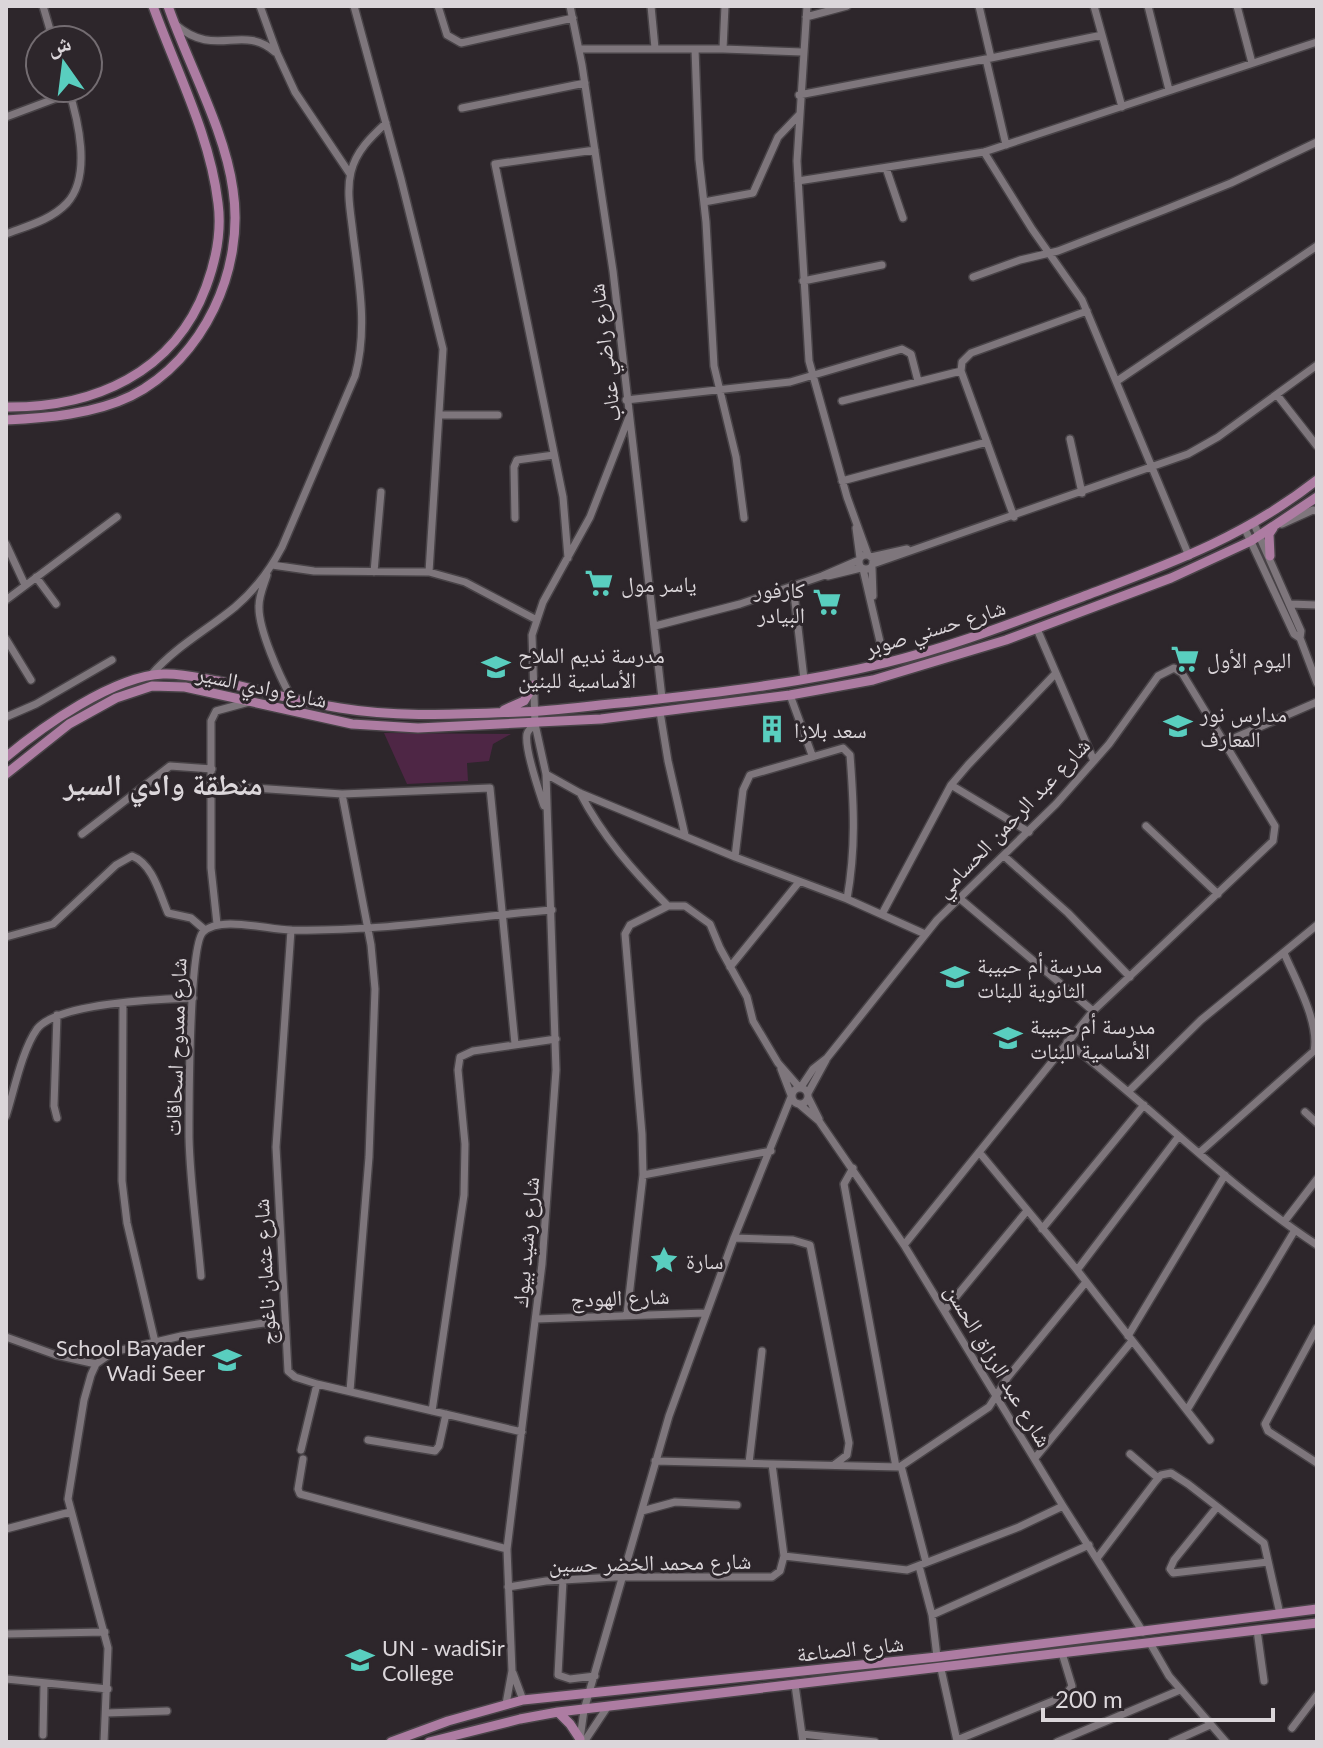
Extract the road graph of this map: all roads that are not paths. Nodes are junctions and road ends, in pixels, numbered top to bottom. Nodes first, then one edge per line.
1 (153, 6) edge
2 (168, 6) edge
3 (260, 6) edge
4 (354, 6) edge
5 (438, 6) edge
6 (570, 6) edge
7 (651, 6) edge
8 (725, 6) edge
9 (807, 6) edge
10 (847, 6) edge
11 (979, 6) edge
12 (1094, 6) edge
13 (1148, 6) edge
14 (1237, 6) edge
15 (806, 17) junction
16 (573, 18) junction
17 (174, 23) junction
18 (1102, 35) junction
19 (1317, 42) edge
20 (655, 48) junction
21 (580, 49) junction
22 (695, 49) junction
23 (723, 49) junction
24 (802, 52) junction
25 (277, 53) junction
26 (989, 58) junction
27 (1252, 63) junction
28 (585, 83) junction
29 (1169, 90) junction
30 (799, 95) junction
31 (38, 104) edge
32 (72, 104) edge
33 (1122, 107) junction
34 (462, 108) dead end
35 (799, 115) junction
36 (6, 117) edge
37 (386, 123) junction
38 (1317, 142) edge
39 (1006, 145) junction
40 (595, 150) junction
41 (984, 152) junction
42 (886, 168) junction
43 (350, 174) junction
44 (798, 181) junction
45 (704, 202) junction
46 (903, 218) dead end
47 (6, 234) edge
48 (1317, 246) edge
49 (1049, 253) junction
50 (882, 265) dead end
51 (973, 277) dead end
52 (803, 281) junction
53 (1087, 311) junction
54 (1317, 365) edge
55 (961, 371) junction
56 (813, 376) junction
57 (918, 381) junction
58 (1117, 381) junction
59 (718, 391) junction
60 (1277, 395) junction
61 (626, 400) junction
62 (842, 401) dead end
63 (6, 407) edge
64 (441, 415) junction
65 (498, 415) dead end
66 (629, 417) junction
67 (6, 420) edge
68 (1070, 439) dead end
69 (987, 442) junction
70 (1317, 446) edge
71 (554, 455) junction
72 (1152, 469) junction
73 (1317, 480) edge
74 (842, 481) junction
75 (381, 492) dead end
76 (1082, 493) junction
77 (1317, 497) edge
78 (1317, 511) edge
79 (117, 517) dead end
80 (1014, 517) junction
81 (515, 518) dead end
82 (744, 518) dead end
83 (1249, 527) junction
84 (1273, 528) junction
85 (1256, 539) junction
86 (6, 544) edge
87 (1189, 556) junction
88 (1270, 556) junction
89 (568, 559) junction
90 (866, 562) junction
91 (270, 568) junction
92 (374, 572) junction
93 (429, 572) junction
94 (36, 577) junction
95 (25, 585) junction
96 (793, 585) junction
97 (6, 600) edge
98 (56, 604) dead end
99 (1290, 604) junction
100 (1317, 605) edge
101 (535, 619) junction
102 (655, 626) junction
103 (1037, 629) junction
104 (1300, 638) junction
105 (6, 639) edge
106 (112, 660) dead end
107 (885, 663) junction
108 (1055, 674) junction
109 (151, 675) junction
110 (804, 679) junction
111 (31, 680) dead end
112 (1317, 683) edge
113 (534, 685) junction
114 (152, 686) junction
115 (751, 687) junction
116 (790, 695) junction
117 (291, 697) junction
118 (662, 698) junction
119 (753, 700) junction
120 (252, 701) junction
121 (1317, 702) edge
122 (498, 712) junction
123 (534, 712) junction
124 (660, 712) junction
125 (6, 717) edge
126 (535, 724) junction
127 (1225, 742) junction
128 (812, 755) junction
129 (6, 757) edge
130 (1094, 761) junction
131 (212, 769) junction
132 (6, 774) edge
133 (546, 774) junction
134 (210, 785) junction
135 (951, 785) junction
136 (580, 793) junction
137 (342, 794) junction
138 (547, 816) junction
139 (1146, 826) dead end
140 (1029, 832) junction
141 (82, 834) dead end
142 (685, 835) junction
143 (1004, 856) junction
144 (735, 857) junction
145 (799, 882) junction
146 (1218, 894) junction
147 (958, 897) junction
148 (847, 899) junction
149 (668, 906) junction
150 (552, 910) junction
151 (503, 914) junction
152 (882, 914) junction
153 (217, 924) junction
154 (1317, 925) edge
155 (367, 927) junction
156 (205, 930) junction
157 (291, 930) junction
158 (925, 934) junction
159 (6, 937) edge
160 (1284, 953) junction
161 (730, 967) junction
162 (1130, 977) junction
163 (193, 998) junction
164 (123, 1003) junction
165 (1093, 1011) junction
166 (57, 1015) junction
167 (556, 1039) junction
168 (1067, 1042) junction
169 (515, 1044) junction
170 (1315, 1050) edge
171 (778, 1063) junction
172 (804, 1091) junction
173 (1129, 1091) junction
174 (791, 1096) junction
175 (798, 1104) junction
176 (1144, 1105) junction
177 (1305, 1112) dead end
178 (6, 1116) edge
179 (57, 1118) dead end
180 (819, 1121) junction
181 (782, 1123) junction
182 (1317, 1123) edge
183 (1179, 1136) junction
184 (771, 1151) junction
185 (979, 1152) junction
186 (1199, 1153) junction
187 (853, 1168) junction
188 (643, 1175) junction
189 (1225, 1175) junction
190 (1317, 1179) edge
191 (1026, 1212) junction
192 (1284, 1222) junction
193 (1042, 1229) junction
194 (1295, 1230) junction
195 (734, 1238) junction
196 (904, 1245) junction
197 (1317, 1245) edge
198 (1077, 1270) junction
199 (201, 1276) dead end
200 (1086, 1282) junction
201 (945, 1310) junction
202 (705, 1313) junction
203 (627, 1314) junction
204 (536, 1319) junction
205 (1317, 1328) edge
206 (284, 1330) junction
207 (6, 1337) edge
208 (1130, 1338) junction
209 (155, 1342) junction
210 (762, 1351) dead end
211 (96, 1364) junction
212 (317, 1384) junction
213 (350, 1391) junction
214 (996, 1395) junction
215 (1187, 1410) junction
216 (432, 1411) junction
217 (446, 1414) junction
218 (522, 1432) junction
219 (368, 1440) dead end
220 (1210, 1440) dead end
221 (1130, 1454) dead end
222 (1035, 1458) junction
223 (655, 1461) junction
224 (749, 1463) junction
225 (1317, 1463) edge
226 (772, 1464) junction
227 (834, 1465) junction
228 (899, 1467) junction
229 (1158, 1478) junction
230 (737, 1505) dead end
231 (1063, 1506) junction
232 (1217, 1507) junction
233 (642, 1511) junction
234 (70, 1512) junction
235 (6, 1529) edge
236 (1089, 1545) junction
237 (507, 1549) junction
238 (784, 1556) junction
239 (1098, 1557) junction
240 (1268, 1562) junction
241 (923, 1564) junction
242 (624, 1578) junction
243 (563, 1580) junction
244 (508, 1587) junction
245 (1317, 1609) edge
246 (1280, 1614) junction
247 (932, 1615) junction
248 (1317, 1623) edge
249 (1257, 1630) junction
250 (105, 1632) junction
251 (1143, 1632) junction
252 (6, 1634) edge
253 (1150, 1643) junction
254 (1062, 1653) junction
255 (937, 1657) junction
256 (941, 1669) junction
257 (512, 1671) junction
258 (595, 1676) junction
259 (6, 1679) edge
260 (1264, 1681) dead end
261 (44, 1683) junction
262 (795, 1685) junction
263 (108, 1689) junction
264 (1180, 1690) junction
265 (588, 1694) junction
266 (1317, 1695) edge
267 (523, 1700) junction
268 (506, 1704) junction
269 (608, 1706) junction
270 (584, 1710) junction
271 (167, 1711) dead end
272 (558, 1712) junction
273 (106, 1713) junction
274 (1210, 1725) junction
275 (1292, 1728) dead end
276 (43, 1735) dead end
277 (802, 1738) edge
278 (581, 1741) edge
279 (958, 1741) edge
280 (104, 1742) edge
281 (391, 1742) edge
282 (429, 1742) edge
283 (875, 1742) edge
284 (1057, 1742) edge
285 (1172, 1742) edge
286 (1226, 1742) edge

1 - 63 main road
2 - 17 main road
3 - 25 street
4 - 37 street
5 - 16 street
6 - 16 street, شارع راضي عناب
7 - 20 street
8 - 23 street
9 - 15 street
10 - 15 street
11 - 26 street
12 - 18 street
13 - 29 street
14 - 27 street
15 - 24 street
16 - 21 street, شارع راضي عناب
17 - 25 street
17 - 67 main road
18 - 26 street
18 - 33 street
19 - 27 street
20 - 21 street
20 - 22 street
21 - 28 street, شارع راضي عناب
22 - 23 street
22 - 45 street
23 - 24 street
24 - 30 street
25 - 43 street
26 - 30 street
26 - 39 street
27 - 29 street
28 - 34 street
28 - 40 street, شارع راضي عناب
29 - 33 street
30 - 35 street
31 - 36 street
32 - 47 street
33 - 39 street
35 - 44 street
35 - 45 street
37 - 43 street
37 - 64 street
38 - 49 street
39 - 41 street
40 - 61 street, شارع راضي عناب
40 - 71 street
41 - 42 street
41 - 49 street
42 - 44 street
42 - 46 street
43 - 91 street
44 - 52 street
45 - 59 street
48 - 58 street
49 - 51 street
49 - 53 street
50 - 52 street
52 - 56 street
53 - 55 street
53 - 58 street
54 - 60 street
55 - 57 street
55 - 69 street
56 - 57 street
56 - 59 street
56 - 74 street
57 - 62 street
58 - 72 street
59 - 61 street
59 - 82 street
60 - 70 street
60 - 72 street
61 - 66 street, شارع راضي عناب
64 - 65 street
64 - 93 street
66 - 89 street
66 - 102 street, شارع راضي عناب
68 - 76 street
69 - 74 street
69 - 80 street
71 - 81 street
71 - 89 street
72 - 76 street
72 - 87 street
73 - 83 main road, شارع حسني صوبر
74 - 90 street
75 - 92 street
76 - 80 street
77 - 84 main road, شارع حسني صوبر
78 - 84 street
79 - 94 street
80 - 90 street
83 - 85 street
83 - 87 main road, شارع حسني صوبر
84 - 85 main road, شارع حسني صوبر
84 - 88 main road
85 - 88 street
85 - 103 main road, شارع حسني صوبر
85 - 104 street
86 - 95 street
87 - 107 main road, شارع حسني صوبر
88 - 99 street
89 - 101 street
90 - 96 street
90 - 107 street
91 - 92 street
91 - 109 street
91 - 117 street
92 - 93 street
93 - 101 street
94 - 95 street
94 - 98 street
95 - 97 street
96 - 102 street
96 - 110 street
99 - 100 street
99 - 104 street
101 - 113 street
102 - 118 street, شارع راضي عناب
103 - 108 street
103 - 116 main road, شارع حسني صوبر
104 - 112 street
105 - 111 street
106 - 125 street
107 - 110 main road, شارع حسني صوبر
108 - 130 street
108 - 135 street
109 - 114 main road
109 - 117 main road, شارع وادي السير
109 - 129 main road, شارع وادي السير
110 - 115 main road, شارع حسني صوبر
113 - 122 main road
113 - 123 street
114 - 120 main road, شارع وادي السير
114 - 132 main road, شارع وادي السير
115 - 118 main road, شارع حسني صوبر
115 - 119 main road
116 - 119 main road, شارع حسني صوبر
116 - 128 street
117 - 122 main road, شارع وادي السير
118 - 123 main road, شارع حسني صوبر
119 - 124 main road, شارع حسني صوبر
120 - 126 main road, شارع وادي السير
120 - 131 street
121 - 127 street
122 - 123 main road, شارع وادي السير
123 - 126 street
124 - 126 main road, شارع حسني صوبر
124 - 142 street
126 - 133 street, شارع رشيد بيوك
126 - 138 street, شارع رشيد بيوك
127 - 130 street, شارع عبد الرحمن الحسامي
127 - 146 street, شارع عبد الرحمن الحسامي
128 - 144 street
128 - 148 street
130 - 140 street, شارع عبد الرحمن الحسامي
131 - 134 street
131 - 141 street
133 - 136 street
133 - 138 street, شارع رشيد بيوك
134 - 137 street
134 - 153 street
135 - 140 street
135 - 152 street
136 - 142 street
136 - 149 street, شارع عبد الرزاق الحسن
137 - 151 street
137 - 155 street
138 - 150 street, شارع رشيد بيوك
139 - 146 street
140 - 143 street, شارع عبد الرحمن الحسامي
142 - 144 street
143 - 147 street, شارع عبد الرحمن الحسامي
143 - 162 street
144 - 145 street
145 - 148 street
145 - 161 street
146 - 162 street, شارع عبد الرحمن الحسامي
147 - 158 street, شارع عبد الرحمن الحسامي
147 - 165 street
148 - 152 street
149 - 161 street, شارع عبد الرزاق الحسن
149 - 188 street
150 - 151 street
150 - 167 street, شارع رشيد بيوك
151 - 155 street
151 - 169 street
152 - 158 street
153 - 156 street, شارع ممدوح اسحاقات
153 - 157 street
154 - 160 street
155 - 157 street
155 - 213 street
156 - 159 street
156 - 163 street, شارع ممدوح اسحاقات
157 - 206 street, شارع عثمان ناغوج
158 - 172 street, شارع عبد الرحمن الحسامي
160 - 170 street
160 - 173 street
161 - 171 street, شارع عبد الرزاق الحسن
162 - 165 street, شارع عبد الرحمن الحسامي
163 - 164 street
163 - 199 street, شارع ممدوح اسحاقات
164 - 166 street
164 - 209 street
165 - 168 street, شارع عبد الرحمن الحسامي
166 - 178 street
166 - 179 street
167 - 169 street
167 - 204 street, شارع رشيد بيوك
168 - 173 street
168 - 185 street, شارع عبد الرحمن الحسامي
169 - 216 street
170 - 186 street
171 - 172 street, شارع عبد الرزاق الحسن
171 - 174 street, شارع عبد الرزاق الحسن
172 - 174 street
172 - 175 street
172 - 180 street, شارع عبد الرزاق الحسن
173 - 176 street
174 - 175 street, شارع عبد الرزاق الحسن
174 - 181 street
175 - 180 street, شارع عبد الرزاق الحسن
175 - 181 street
176 - 183 street
176 - 193 street
177 - 182 street
180 - 187 street, شارع عبد الرزاق الحسن
181 - 184 street
183 - 186 street
183 - 198 street
184 - 188 street
184 - 195 street
185 - 191 street
185 - 196 street, شارع عبد الرحمن الحسامي
186 - 189 street
187 - 196 street, شارع عبد الرزاق الحسن
187 - 228 street
188 - 203 street
189 - 192 street
189 - 208 street
190 - 192 street
191 - 193 street
191 - 201 street
192 - 194 street
193 - 198 street
194 - 197 street
194 - 215 street
195 - 202 street
195 - 227 street
196 - 201 street, شارع عبد الرزاق الحسن
198 - 200 street
200 - 208 street
200 - 214 street
201 - 214 street, شارع عبد الرزاق الحسن
202 - 203 street, شارع الهودج
202 - 223 street
203 - 204 street, شارع الهودج
204 - 218 street, شارع رشيد بيوك
205 - 225 street
206 - 209 street
206 - 212 street, شارع عثمان ناغوج
207 - 211 street
208 - 215 street
208 - 222 street
209 - 211 street
210 - 224 street
211 - 234 street
212 - 213 street, شارع عثمان ناغوج
212 - 237 street
213 - 216 street, شارع عثمان ناغوج
214 - 222 street, شارع عبد الرزاق الحسن
214 - 228 street
215 - 220 street
216 - 217 street, شارع عثمان ناغوج
217 - 218 street, شارع عثمان ناغوج
217 - 219 street
218 - 237 street, شارع رشيد بيوك
221 - 229 street
222 - 231 street, شارع عبد الرزاق الحسن
223 - 224 street
223 - 233 street
224 - 226 street
226 - 227 street
226 - 238 street, شارع محمد الخضر حسين
227 - 228 street
228 - 241 street
229 - 232 street
229 - 239 street
230 - 233 street
231 - 236 street, شارع عبد الرزاق الحسن
231 - 241 street
232 - 240 street
232 - 240 street
233 - 242 street
234 - 235 street
234 - 250 street
236 - 239 street, شارع عبد الرزاق الحسن
236 - 247 street
237 - 244 street, شارع رشيد بيوك
238 - 241 street
238 - 242 street, شارع محمد الخضر حسين
239 - 251 street, شارع عبد الرزاق الحسن
240 - 246 street
241 - 247 street
242 - 243 street, شارع محمد الخضر حسين
242 - 258 street
243 - 244 street, شارع محمد الخضر حسين
243 - 258 street
244 - 257 street, شارع رشيد بيوك
245 - 246 main road, شارع الصناعة
246 - 251 main road, شارع الصناعة
247 - 255 street
248 - 249 main road, شارع الصناعة
249 - 253 main road, شارع الصناعة
249 - 260 street
250 - 252 street
250 - 263 street
251 - 255 main road, شارع الصناعة
253 - 254 main road, شارع الصناعة
253 - 264 street
254 - 256 main road, شارع الصناعة
254 - 279 street
255 - 265 main road, شارع الصناعة
256 - 262 main road, شارع الصناعة
256 - 279 street
257 - 267 street, شارع رشيد بيوك
257 - 268 street, شارع رشيد بيوك
258 - 265 street
259 - 261 street
261 - 263 street
261 - 276 street
262 - 269 main road, شارع الصناعة
262 - 277 street
263 - 273 street
264 - 274 street
264 - 284 street
265 - 267 main road, شارع الصناعة
265 - 270 street
266 - 275 street
267 - 268 main road, شارع الصناعة
268 - 281 main road, شارع الصناعة
269 - 270 main road, شارع الصناعة
269 - 278 street
270 - 272 main road, شارع الصناعة
270 - 278 street
271 - 273 street
272 - 278 main road
272 - 282 main road, شارع الصناعة
273 - 280 street
274 - 285 street
274 - 286 street
277 - 283 street

